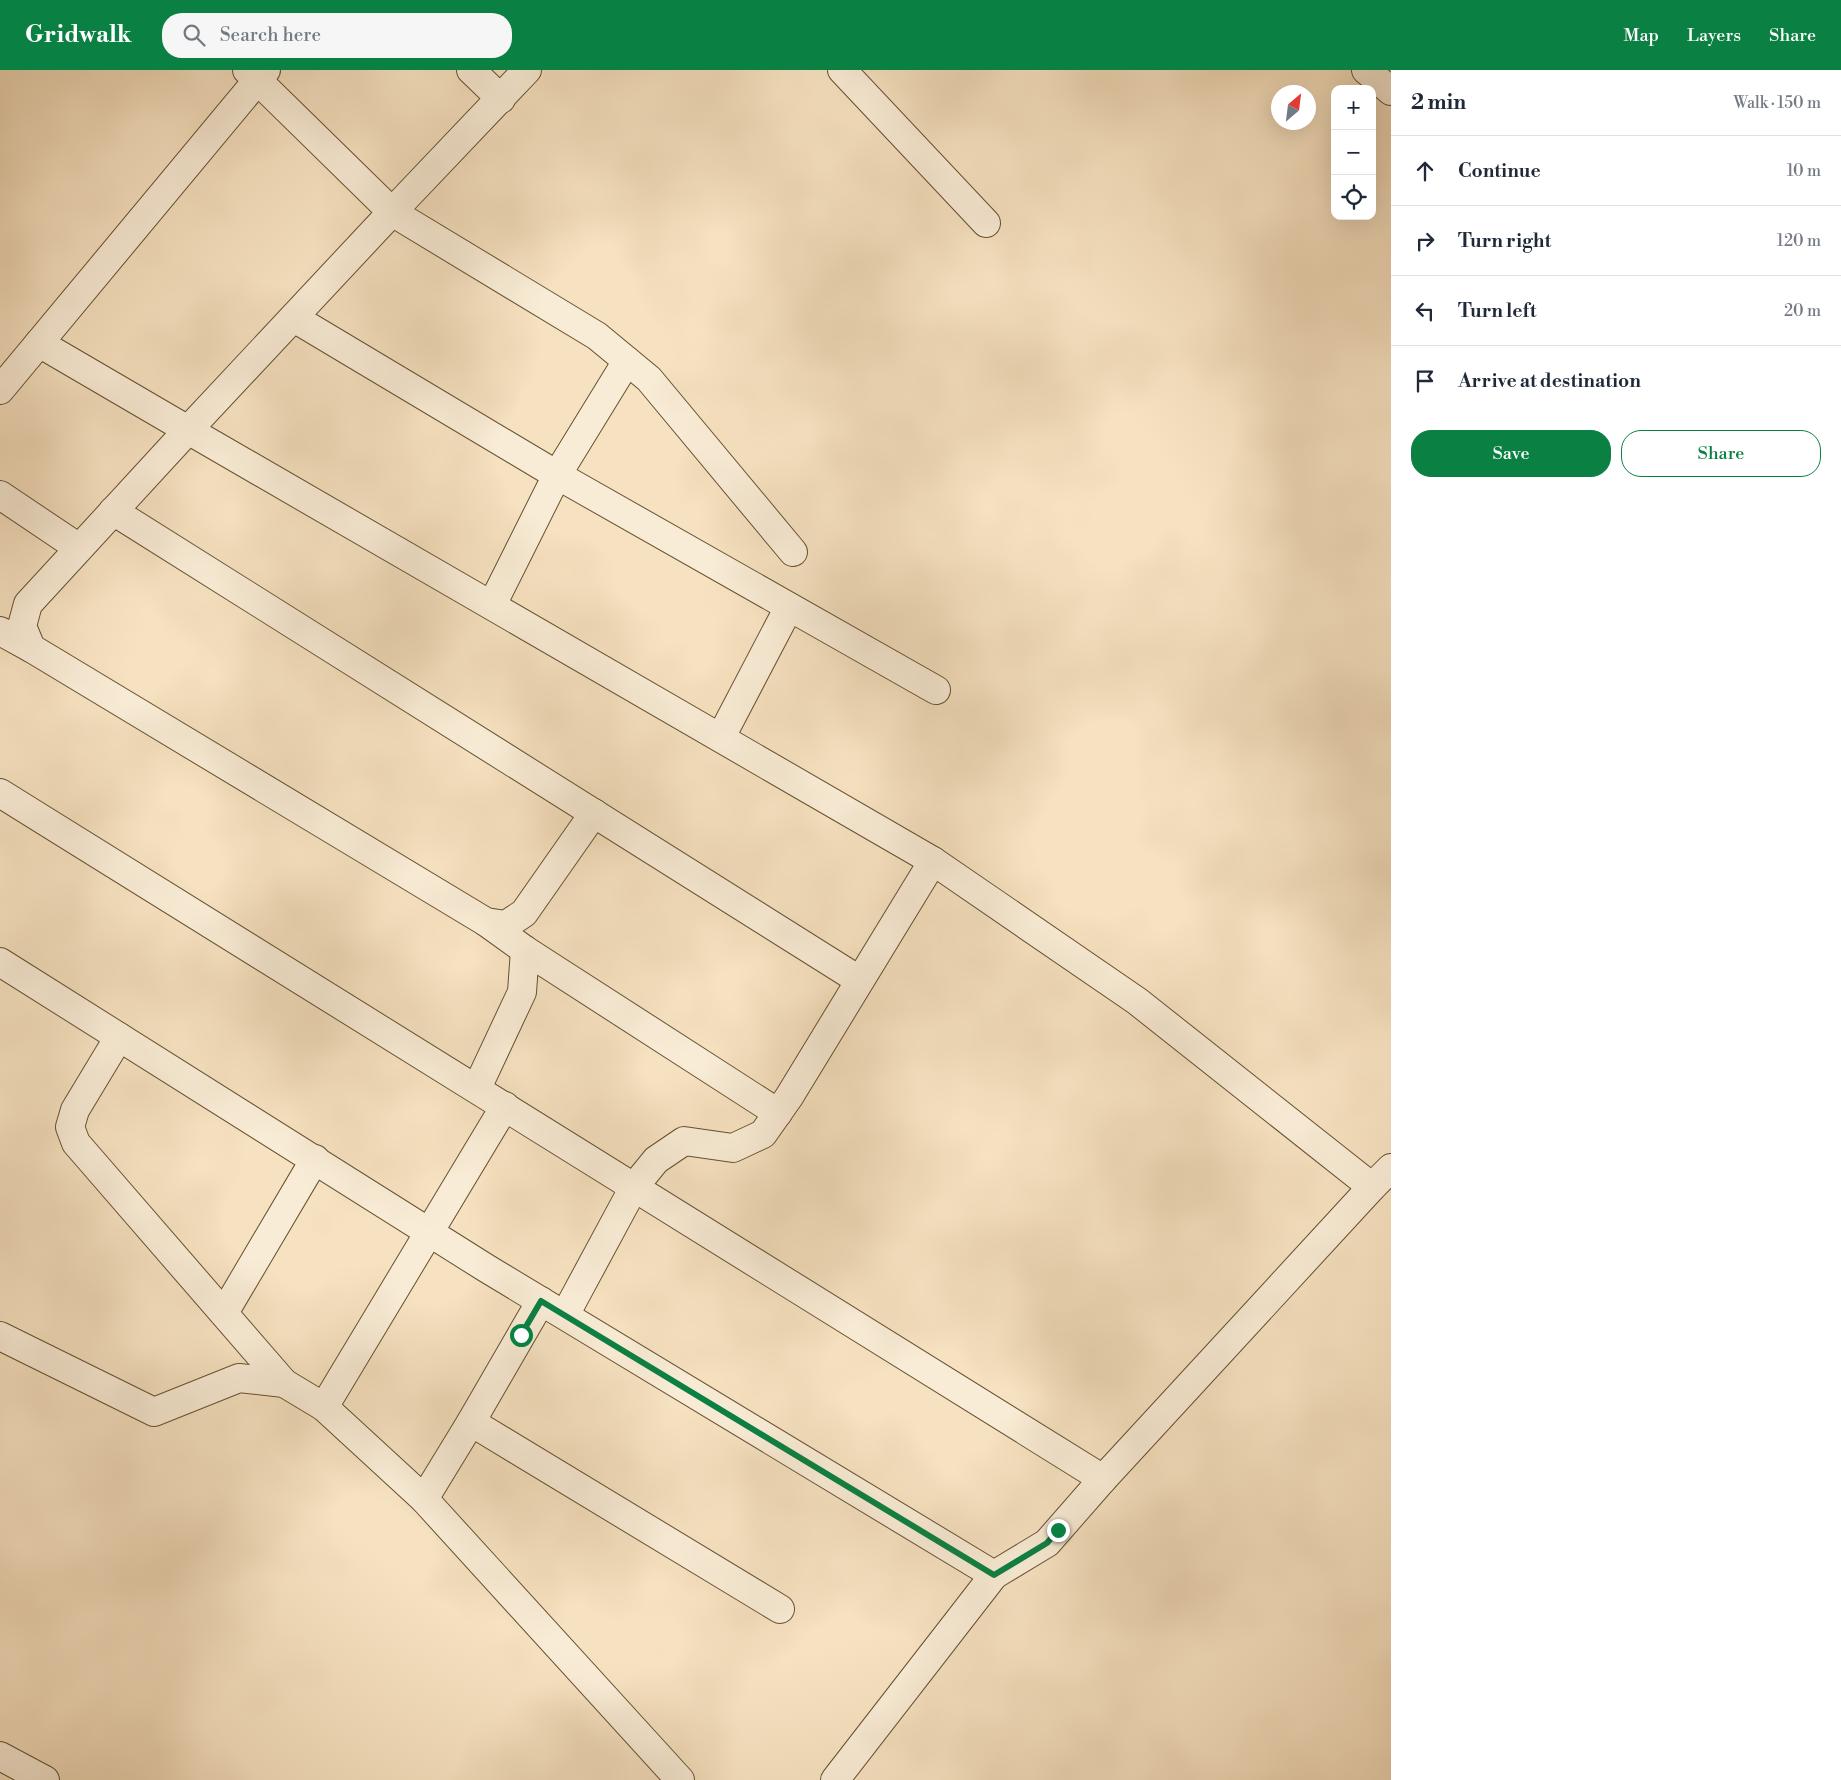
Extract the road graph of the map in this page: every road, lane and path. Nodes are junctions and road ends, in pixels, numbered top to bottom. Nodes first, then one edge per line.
1 (471, 70) edge
2 (527, 70) edge
3 (842, 70) edge
4 (1366, 70) edge
5 (257, 73) edge
6 (1391, 91) edge
7 (501, 98) junction
8 (392, 212) junction
9 (986, 223) dead end
10 (294, 318) junction
11 (40, 343) junction
12 (627, 361) junction
13 (0, 390) edge
14 (188, 430) junction
15 (557, 475) junction
16 (0, 495) edge
17 (113, 511) junction
18 (79, 548) junction
19 (793, 552) dead end
20 (492, 605) junction
21 (790, 607) junction
22 (0, 631) edge
23 (31, 648) junction
24 (936, 690) dead end
25 (721, 737) junction
26 (0, 793) edge
27 (594, 813) junction
28 (934, 861) junction
29 (486, 922) junction
30 (525, 950) junction
31 (0, 962) edge
32 (859, 980) junction
33 (119, 1037) junction
34 (477, 1088) junction
35 (505, 1106) junction
36 (778, 1113) junction
37 (315, 1159) junction
38 (1391, 1168) edge
39 (634, 1187) junction
40 (1372, 1187) junction
41 (430, 1232) junction
42 (541, 1301) junction
43 (224, 1313) junction
44 (565, 1316) junction
45 (0, 1336) edge
46 (284, 1383) junction
47 (324, 1408) junction
48 (471, 1422) junction
49 (1103, 1480) junction
50 (424, 1499) junction
51 (994, 1575) junction
52 (780, 1609) dead end
53 (0, 1756) edge
54 (45, 1780) edge
55 (680, 1780) edge
56 (835, 1780) edge

1 - 7 street
2 - 7 street
3 - 9 street
4 - 6 street
5 - 8 street
5 - 11 street
7 - 8 street
8 - 10 street
8 - 12 street
10 - 14 street
10 - 15 street
11 - 13 street
11 - 14 street
12 - 15 street
12 - 19 street
14 - 17 street
14 - 20 street
15 - 20 street
15 - 21 street
16 - 18 street
17 - 18 street
17 - 27 street
18 - 23 street
20 - 25 street
21 - 24 street
21 - 25 street
22 - 23 street
23 - 29 street
25 - 28 street
26 - 34 street
27 - 29 street
27 - 32 street
28 - 32 street
28 - 40 street
29 - 30 street
30 - 34 street
30 - 36 street
31 - 33 street
32 - 36 street
33 - 37 street
33 - 43 street
34 - 35 street
35 - 39 street
35 - 41 street
36 - 39 street
37 - 41 street
37 - 43 street
38 - 40 street
39 - 44 street
39 - 49 street
40 - 49 street
41 - 42 street
41 - 47 street
42 - 44 street
42 - 48 street
43 - 46 street
44 - 51 street
45 - 46 street
46 - 47 street
47 - 50 street
48 - 50 street
48 - 52 street
49 - 51 street
50 - 55 street
51 - 56 street
53 - 54 street

